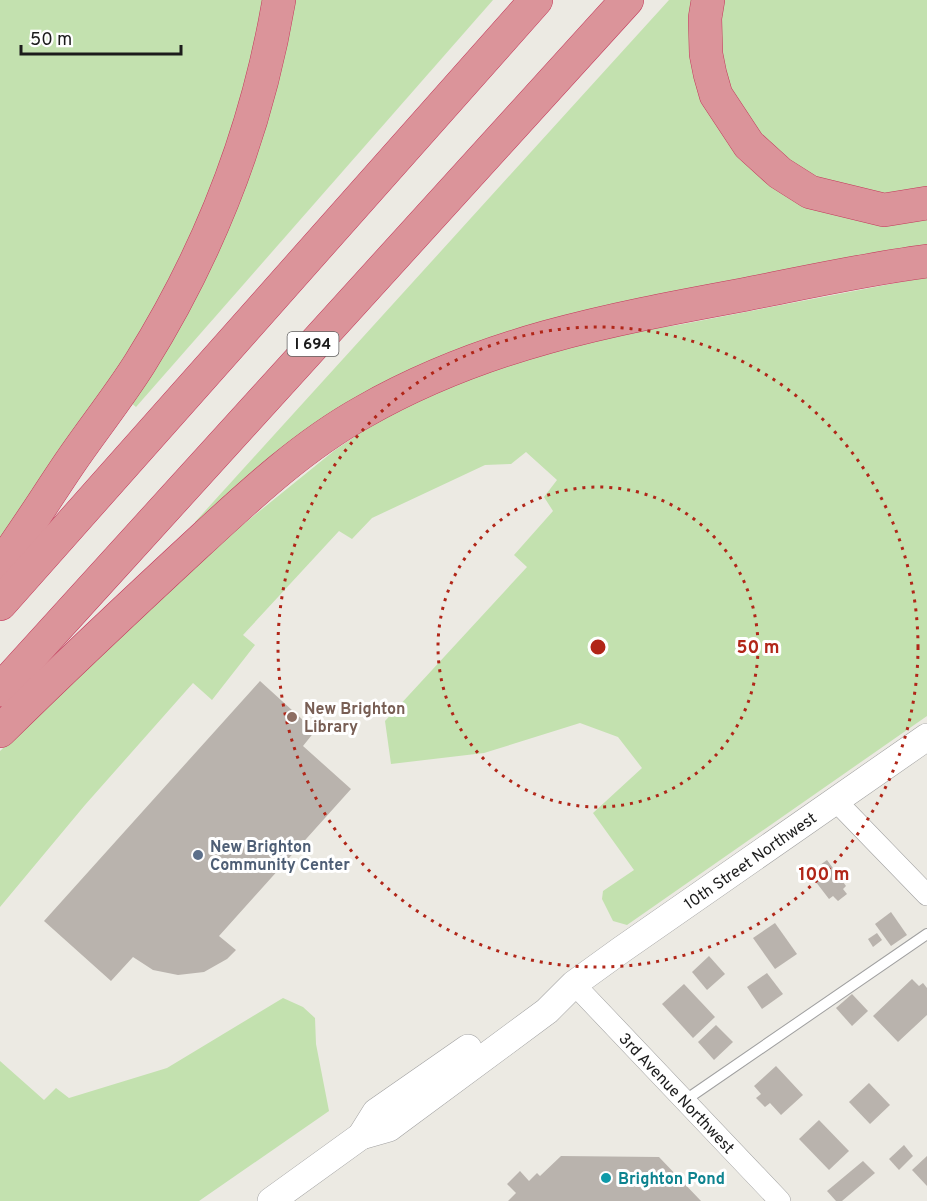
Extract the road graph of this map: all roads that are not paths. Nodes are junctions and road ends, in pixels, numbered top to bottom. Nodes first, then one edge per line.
1 (279, 0) edge
2 (536, 0) edge
3 (627, 0) edge
4 (708, 0) edge
5 (927, 203) edge
6 (927, 261) edge
7 (0, 566) edge
8 (0, 604) edge
9 (0, 690) edge
10 (0, 731) edge
11 (927, 737) edge
12 (836, 801) junction
13 (927, 895) edge
14 (927, 934) edge
15 (574, 984) junction
16 (684, 1101) junction
17 (271, 1201) edge
18 (780, 1201) edge

1 - 7 highway
2 - 8 highway
3 - 9 highway, I 694
4 - 5 highway
6 - 10 highway
11 - 12 street, 10th Street Northwest
12 - 13 street
12 - 15 street, 10th Street Northwest
14 - 16 lane
15 - 16 street, 3rd Avenue Northwest
15 - 17 street, 10th Street Northwest
16 - 18 street, 3rd Avenue Northwest

